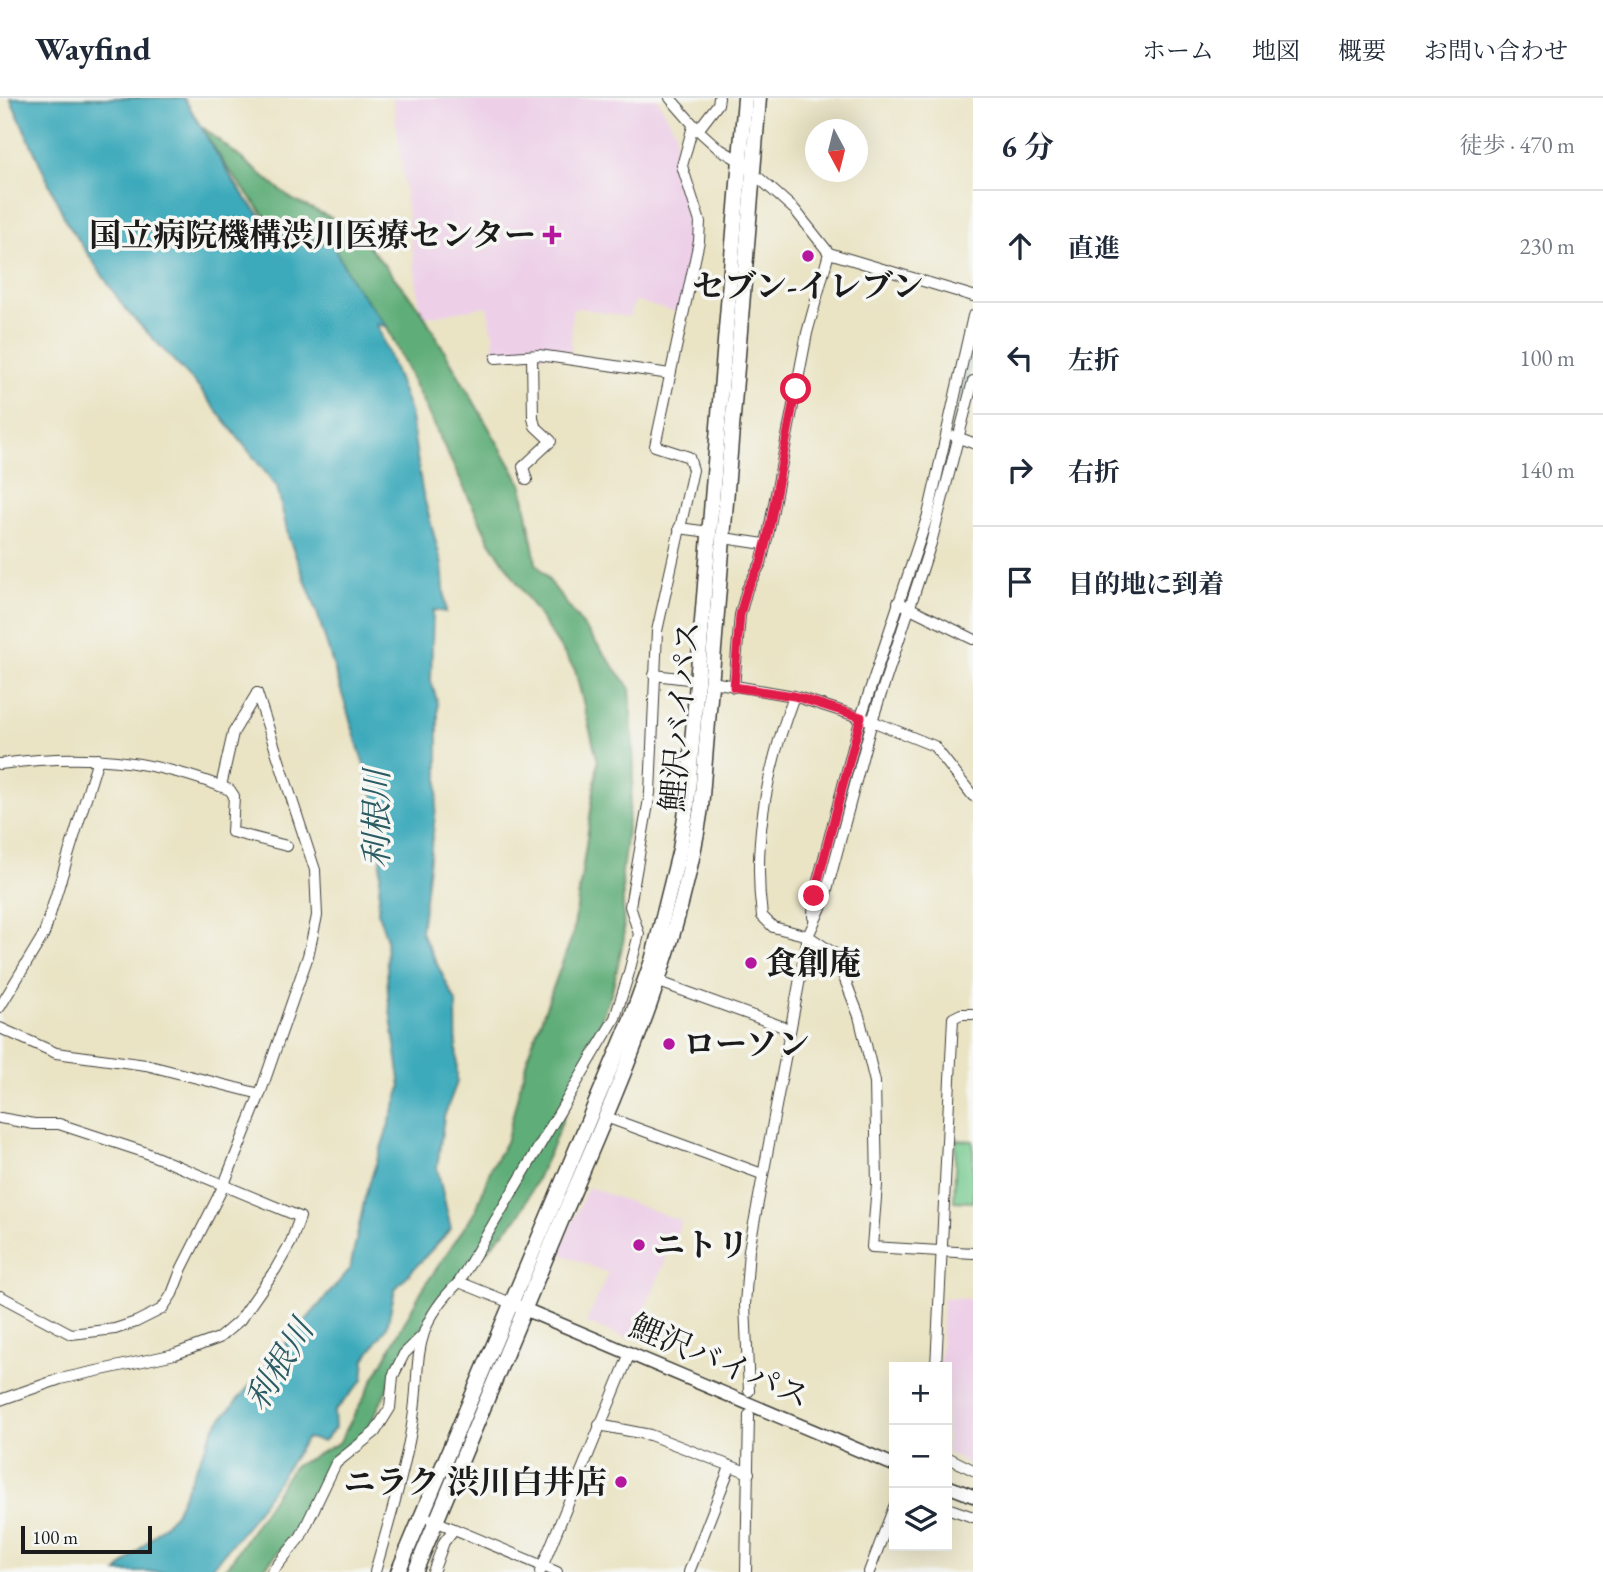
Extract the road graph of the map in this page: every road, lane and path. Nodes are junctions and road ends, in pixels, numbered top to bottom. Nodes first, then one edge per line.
1 (670, 98) edge
2 (719, 98) edge
3 (745, 98) edge
4 (760, 98) edge
5 (695, 128) junction
6 (740, 161) junction
7 (753, 173) junction
8 (829, 253) junction
9 (973, 296) edge
10 (973, 316) edge
11 (532, 356) junction
12 (496, 358) dead end
13 (670, 374) junction
14 (973, 381) edge
15 (953, 435) junction
16 (973, 443) edge
17 (527, 480) dead end
18 (679, 528) junction
19 (709, 532) junction
20 (724, 538) junction
21 (764, 544) junction
22 (904, 605) junction
23 (973, 639) edge
24 (654, 675) junction
25 (697, 680) junction
26 (712, 682) junction
27 (734, 687) junction
28 (794, 696) junction
29 (866, 719) junction
30 (98, 759) junction
31 (0, 764) edge
32 (221, 786) junction
33 (973, 796) edge
34 (287, 846) dead end
35 (808, 936) junction
36 (652, 979) junction
37 (0, 1007) edge
38 (973, 1014) edge
39 (0, 1028) edge
40 (789, 1030) junction
41 (260, 1094) junction
42 (606, 1117) junction
43 (0, 1118) edge
44 (762, 1174) junction
45 (223, 1187) junction
46 (941, 1252) junction
47 (973, 1253) edge
48 (459, 1282) junction
49 (0, 1296) edge
50 (518, 1306) junction
51 (422, 1335) junction
52 (630, 1353) junction
53 (936, 1362) edge
54 (749, 1391) dead end
55 (0, 1401) edge
56 (750, 1415) dead end
57 (599, 1425) junction
58 (952, 1460) edge
59 (889, 1463) edge
60 (730, 1467) junction
61 (973, 1470) edge
62 (749, 1474) junction
63 (952, 1488) edge
64 (973, 1496) edge
65 (952, 1510) edge
66 (973, 1517) edge
67 (429, 1519) junction
68 (889, 1520) edge
69 (454, 1529) junction
70 (541, 1569) edge
71 (272, 1572) edge
72 (374, 1572) edge
73 (398, 1572) edge
74 (415, 1572) edge
75 (433, 1572) edge
76 (557, 1572) edge
77 (689, 1572) edge
78 (746, 1572) edge
79 (869, 1572) edge

1 - 5 street
2 - 5 street
3 - 6 highway, 鯉沢バイパス
4 - 7 highway, 鯉沢バイパス
5 - 6 street
5 - 13 street
6 - 7 street
6 - 19 highway, 鯉沢バイパス
7 - 8 street
7 - 20 highway, 鯉沢バイパス
8 - 9 street
8 - 21 street
10 - 15 street
11 - 12 street
11 - 13 street
11 - 17 street
13 - 18 street
14 - 15 street
15 - 16 street
15 - 22 street
18 - 19 street
18 - 24 street
19 - 25 highway, 鯉沢バイパス
20 - 21 street
20 - 26 highway, 鯉沢バイパス
21 - 27 street
22 - 23 street
22 - 29 street
24 - 25 street
24 - 48 street
25 - 36 highway, 鯉沢バイパス
26 - 27 street
26 - 36 highway, 鯉沢バイパス
27 - 28 street
28 - 29 street
28 - 35 street
29 - 33 street
29 - 35 street
30 - 31 street
30 - 32 street
30 - 37 street
32 - 34 street
32 - 41 street
35 - 40 street
35 - 46 street
36 - 40 street
36 - 42 highway, 鯉沢バイパス
36 - 50 highway, 鯉沢バイパス
38 - 46 street
39 - 41 street
40 - 44 street
41 - 45 street
42 - 44 street
42 - 50 highway, 鯉沢バイパス
43 - 45 street
44 - 54 street
45 - 49 street
45 - 55 street
46 - 47 street
46 - 53 street
48 - 50 street
48 - 51 street
50 - 52 main road, 鯉沢バイパス
50 - 67 highway, 鯉沢バイパス
51 - 71 street
51 - 72 street
52 - 57 street
52 - 59 main road, 鯉沢バイパス
56 - 62 street
57 - 60 street
57 - 70 street
58 - 61 street
60 - 62 street
60 - 77 street
62 - 78 street
63 - 64 main road
65 - 66 street
67 - 69 street
67 - 73 highway, 鯉沢バイパス
67 - 74 highway, 鯉沢バイパス
68 - 79 street
69 - 70 street
69 - 75 street
70 - 76 street

